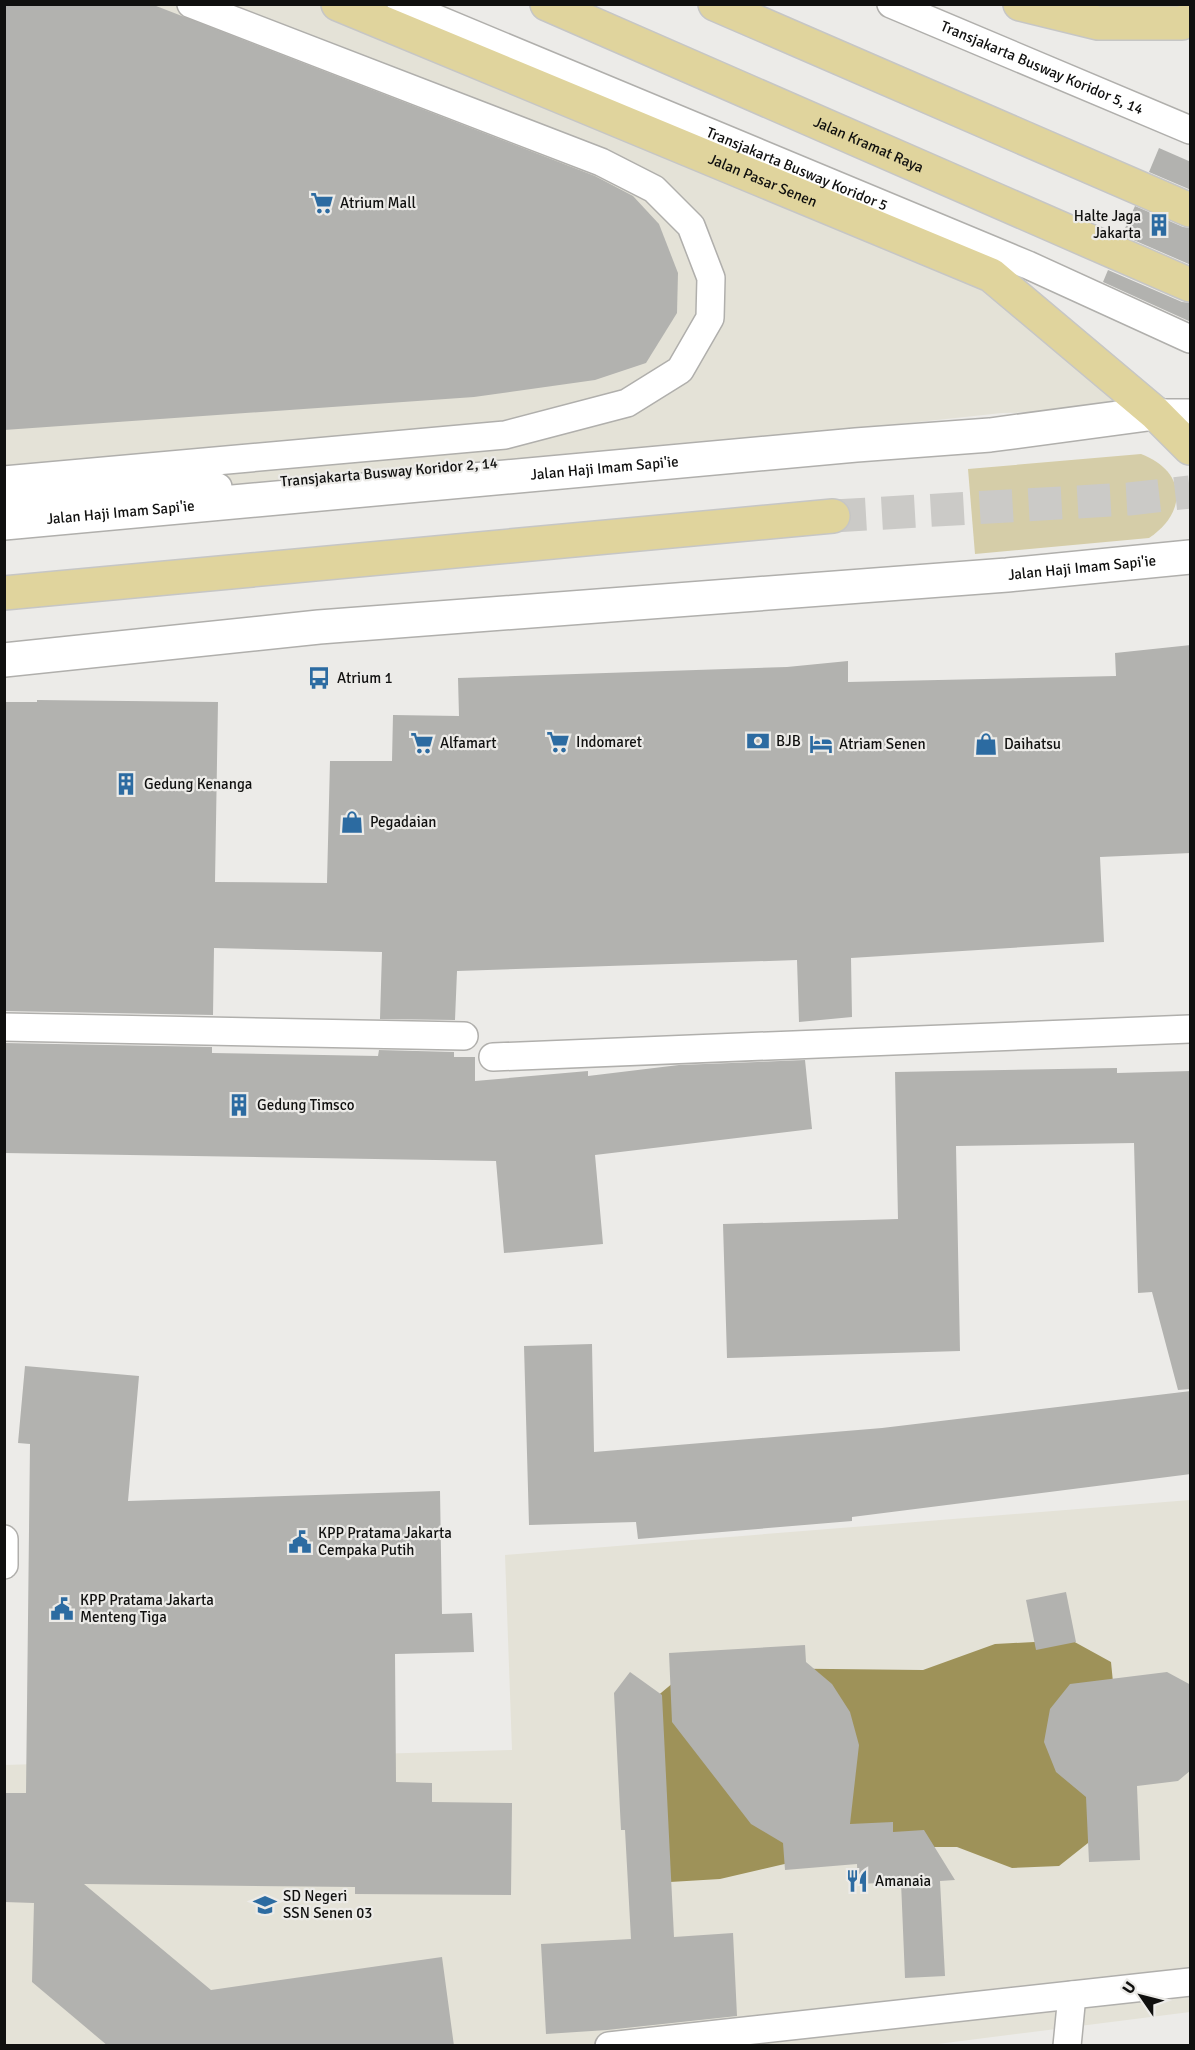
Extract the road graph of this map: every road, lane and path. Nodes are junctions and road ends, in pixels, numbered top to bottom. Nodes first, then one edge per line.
1 (191, 4) edge
2 (338, 4) edge
3 (400, 4) edge
4 (547, 4) edge
5 (715, 4) edge
6 (891, 4) edge
7 (1020, 4) edge
8 (1191, 19) edge
9 (1191, 130) edge
10 (1191, 210) edge
11 (1191, 285) edge
12 (1191, 339) edge
13 (1155, 413) junction
14 (1191, 413) edge
15 (1191, 448) edge
16 (4, 480) edge
17 (4, 506) edge
18 (833, 516) tunnel mouth
19 (4, 524) edge
20 (1191, 557) edge
21 (4, 593) edge
22 (4, 660) edge
23 (4, 1027) edge
24 (1191, 1029) edge
25 (464, 1036) dead end
26 (493, 1057) dead end
27 (4, 1539) edge
28 (4, 1565) edge
29 (1191, 1982) edge
30 (1072, 1995) junction
31 (609, 2046) edge
32 (1067, 2046) edge

1 - 16 lane
2 - 13 main road, Jalan Pasar Senen
3 - 12 lane, Transjakarta Busway Koridor 5
4 - 11 main road, Jalan Kramat Raya
5 - 10 main road
6 - 9 lane, Transjakarta Busway Koridor 5, 14
7 - 8 main road
13 - 14 lane, Transjakarta Busway Koridor 2, 14
13 - 15 main road
13 - 17 lane, Transjakarta Busway Koridor 2, 14
13 - 19 street, Jalan Haji Imam Sapi'ie
18 - 21 main road
20 - 22 street, Jalan Haji Imam Sapi'ie
23 - 25 lane
24 - 26 lane
27 - 28 lane
29 - 30 lane
30 - 31 lane
30 - 32 lane

